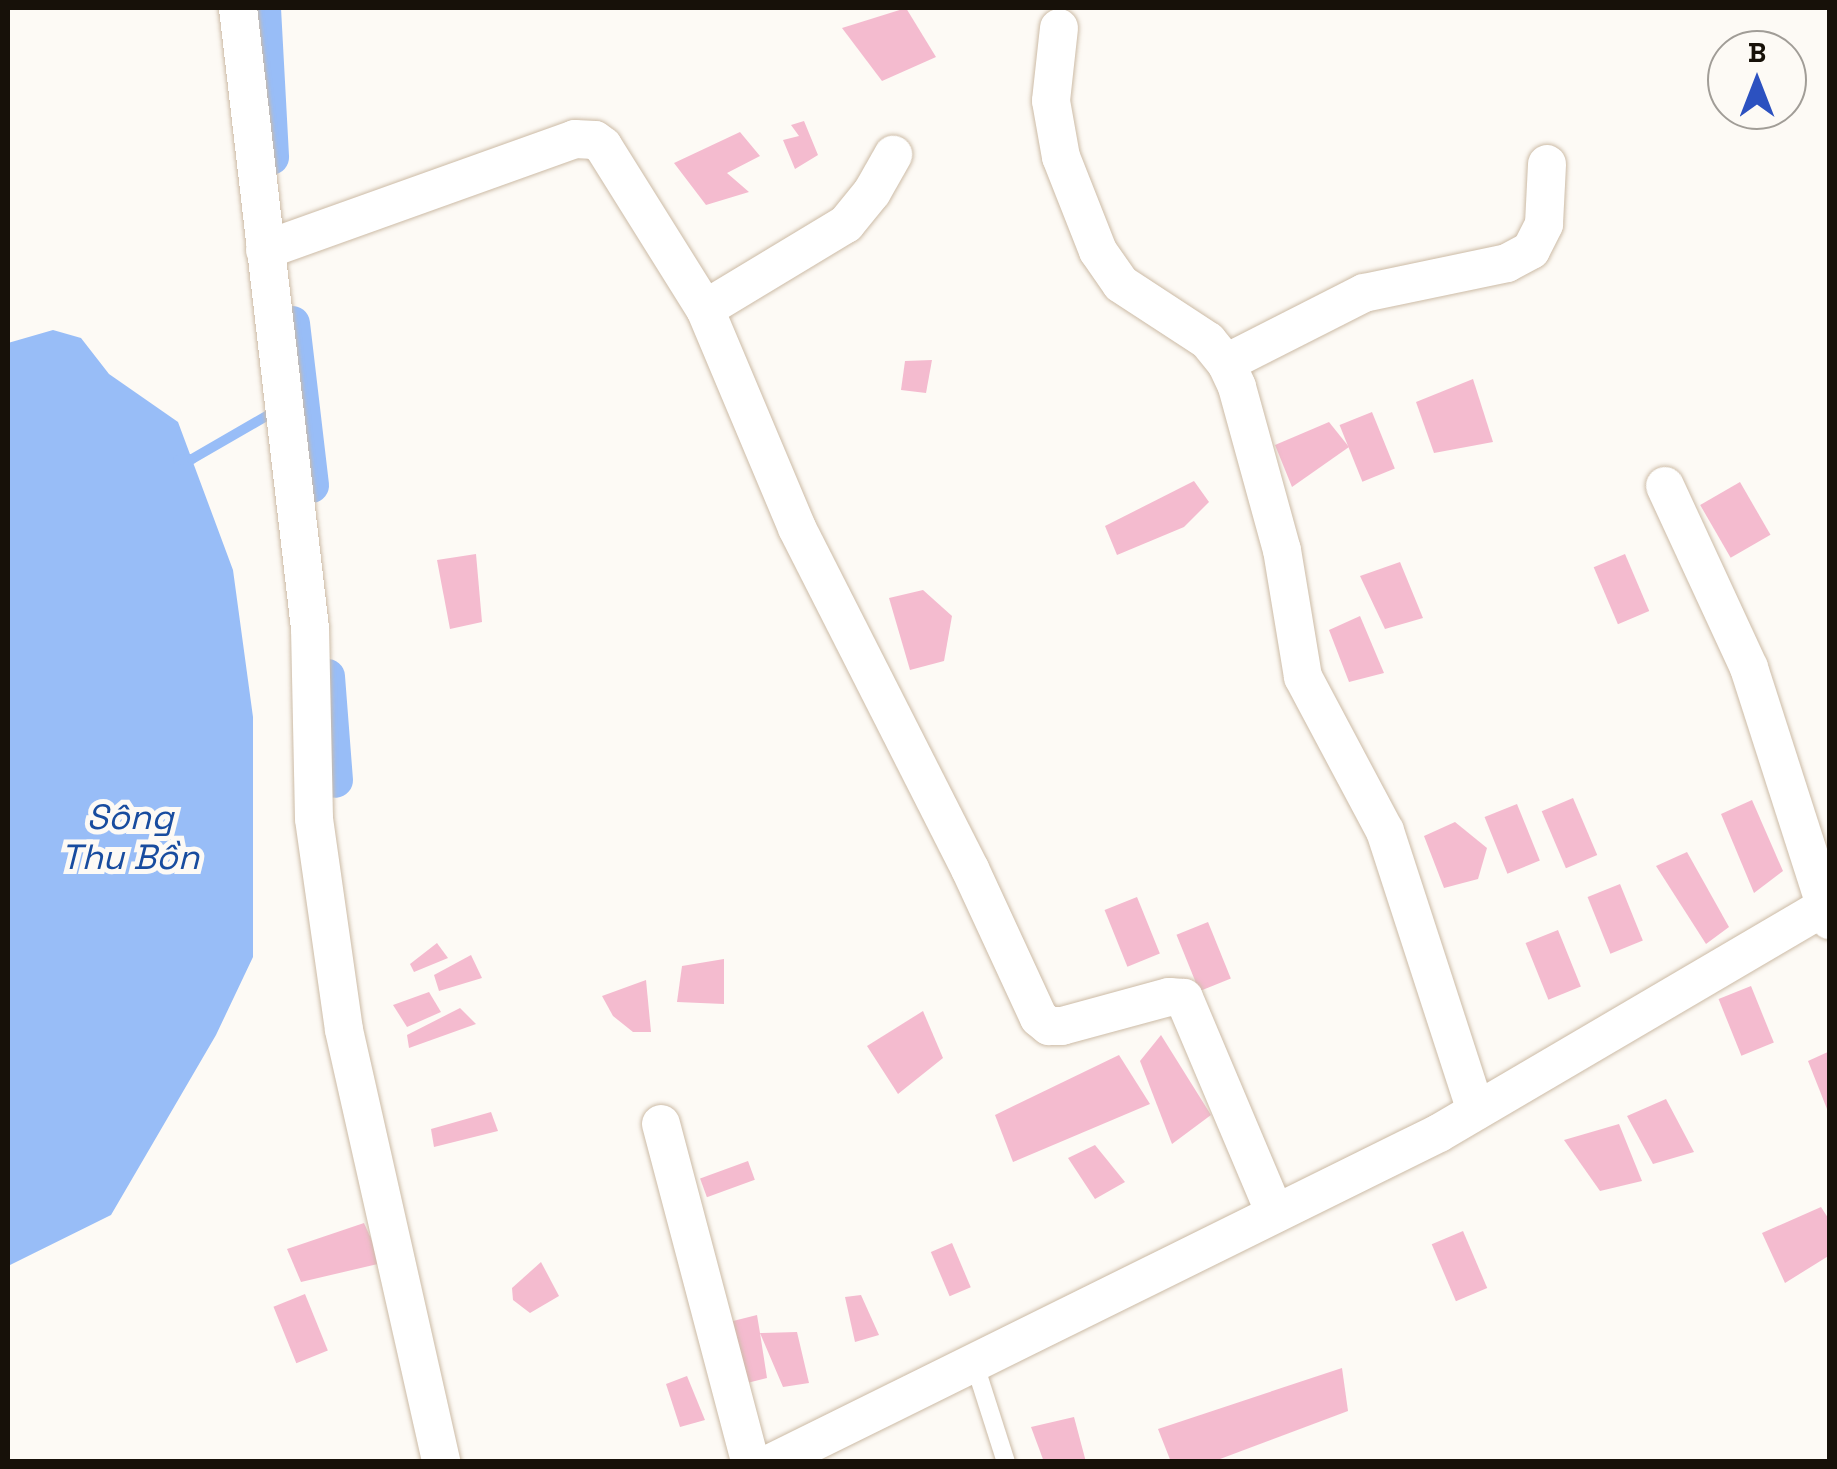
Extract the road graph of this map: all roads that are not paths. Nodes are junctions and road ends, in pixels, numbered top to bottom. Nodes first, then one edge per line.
1 (238, 8) edge
2 (1057, 18) edge
3 (894, 155) dead end
4 (1547, 164) dead end
5 (276, 246) junction
6 (705, 309) junction
7 (1226, 363) junction
8 (1665, 486) dead end
9 (1828, 910) edge
10 (1476, 1111) junction
11 (661, 1124) dead end
12 (1274, 1212) junction
13 (974, 1362) junction
14 (440, 1462) edge
15 (750, 1462) edge
16 (773, 1462) edge
17 (1006, 1462) edge

1 - 5 street
2 - 7 street
3 - 6 street
4 - 7 street
5 - 6 street
5 - 14 street
6 - 12 street
7 - 10 street
8 - 9 street
9 - 10 street
10 - 12 street
11 - 15 street
12 - 13 street
13 - 16 street
13 - 17 lane

